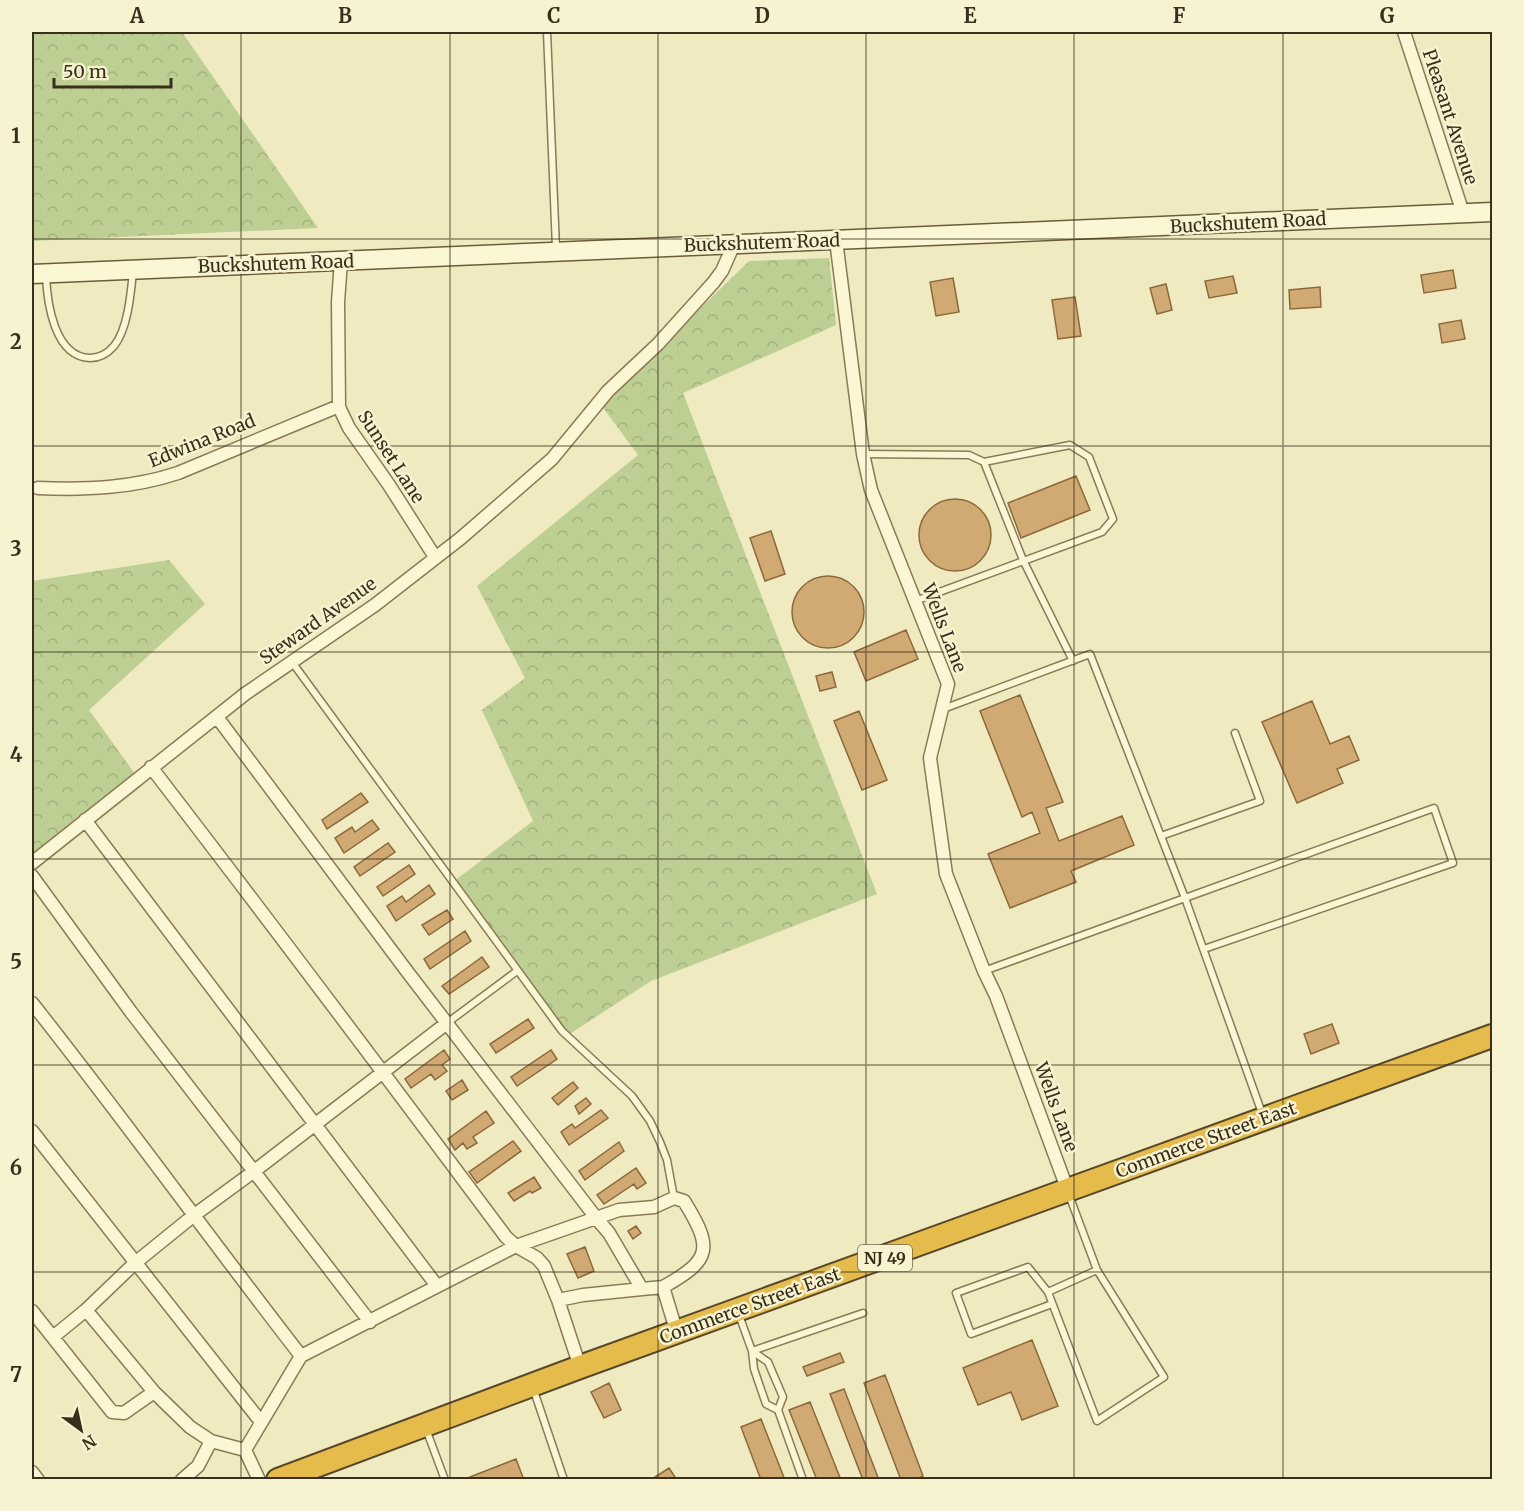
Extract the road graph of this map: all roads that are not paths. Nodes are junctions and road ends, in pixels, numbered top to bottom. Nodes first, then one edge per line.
1 (547, 32) edge
2 (1404, 32) edge
3 (1492, 212) edge
4 (1463, 213) junction
5 (836, 240) junction
6 (734, 244) junction
7 (556, 252) junction
8 (341, 261) junction
9 (133, 270) junction
10 (39, 274) edge
11 (339, 406) junction
12 (862, 454) junction
13 (984, 462) junction
14 (38, 488) dead end
15 (435, 557) junction
16 (1023, 560) junction
17 (915, 602) junction
18 (1073, 661) junction
19 (292, 662) junction
20 (942, 709) junction
21 (218, 717) junction
22 (1235, 734) dead end
23 (151, 767) junction
24 (85, 820) junction
25 (1161, 836) junction
26 (32, 863) edge
27 (32, 876) edge
28 (1185, 898) junction
29 (1204, 949) junction
30 (517, 971) junction
31 (984, 971) junction
32 (32, 1003) edge
33 (447, 1023) junction
34 (1492, 1036) edge
35 (381, 1072) junction
36 (1264, 1119) junction
37 (314, 1123) junction
38 (32, 1131) edge
39 (253, 1172) junction
40 (1068, 1191) junction
41 (674, 1198) junction
42 (193, 1216) junction
43 (597, 1219) junction
44 (516, 1246) junction
45 (135, 1263) junction
46 (1097, 1270) junction
47 (436, 1286) junction
48 (663, 1287) junction
49 (642, 1289) junction
50 (1048, 1292) junction
51 (558, 1300) junction
52 (1052, 1304) junction
53 (86, 1310) junction
54 (32, 1311) edge
55 (737, 1311) junction
56 (863, 1313) dead end
57 (370, 1322) junction
58 (676, 1333) junction
59 (53, 1337) junction
60 (752, 1351) junction
61 (301, 1356) junction
62 (580, 1367) junction
63 (532, 1385) junction
64 (154, 1392) junction
65 (777, 1410) junction
66 (261, 1422) junction
67 (425, 1425) junction
68 (211, 1441) junction
69 (245, 1450) junction
70 (32, 1472) edge
71 (38, 1479) edge
72 (182, 1479) edge
73 (260, 1479) edge
74 (278, 1479) edge
75 (445, 1479) edge
76 (564, 1479) edge
77 (803, 1479) edge

1 - 7 lane
2 - 4 street, Pleasant Avenue
3 - 4 main road, Buckshutem Road
4 - 5 main road, Buckshutem Road
5 - 6 main road, Buckshutem Road
5 - 12 street, Wells Lane
6 - 7 main road, Buckshutem Road
6 - 15 street, Steward Avenue
7 - 8 main road, Buckshutem Road
8 - 9 main road, Buckshutem Road
8 - 11 street, Sunset Lane
9 - 10 main road, Buckshutem Road
9 - 10 lane
11 - 14 street, Edwina Road
11 - 15 street, Sunset Lane
12 - 13 lane
12 - 17 street, Wells Lane
13 - 16 lane
13 - 16 lane
15 - 19 street, Steward Avenue
16 - 17 lane
16 - 18 lane
17 - 20 street, Wells Lane
18 - 20 lane
18 - 25 lane
19 - 21 street, Steward Avenue
19 - 30 lane
20 - 31 street, Wells Lane
21 - 23 street, Steward Avenue
21 - 33 street
22 - 25 lane
23 - 24 street, Steward Avenue
23 - 35 street
24 - 26 street, Steward Avenue
24 - 37 street
25 - 28 lane
27 - 39 street
28 - 29 lane
28 - 29 lane
28 - 31 lane
29 - 36 lane
30 - 33 lane
30 - 41 lane
31 - 40 street, Wells Lane
32 - 42 street
33 - 35 street
33 - 43 street
34 - 36 highway, Commerce Street East / NJ 49
35 - 37 street
35 - 44 street
36 - 40 highway, Commerce Street East / NJ 49
37 - 39 street
37 - 47 street
38 - 45 street
39 - 42 street
39 - 57 street
40 - 46 lane
40 - 55 highway, Commerce Street East / NJ 49
41 - 43 street
41 - 48 street
42 - 45 street
42 - 61 street
43 - 44 street
43 - 49 street
44 - 47 street
44 - 51 street
45 - 53 street
45 - 66 street
46 - 50 lane
46 - 52 lane
47 - 57 street
48 - 49 street
48 - 58 street
49 - 51 street
50 - 52 lane
50 - 52 lane
51 - 62 street
53 - 59 street
53 - 64 street
54 - 59 street
55 - 58 highway, Commerce Street East / NJ 49
55 - 60 lane
56 - 60 lane
57 - 61 street
58 - 62 highway, Commerce Street East / NJ 49
59 - 64 street
60 - 65 lane
60 - 65 lane
61 - 66 street
62 - 63 highway, Commerce Street East / NJ 49
63 - 67 highway, Commerce Street East / NJ 49
63 - 76 lane
64 - 68 street
65 - 77 lane
66 - 69 street
67 - 74 highway, Commerce Street East / NJ 49
67 - 75 lane
68 - 69 street
68 - 72 street
69 - 73 street
70 - 71 street

